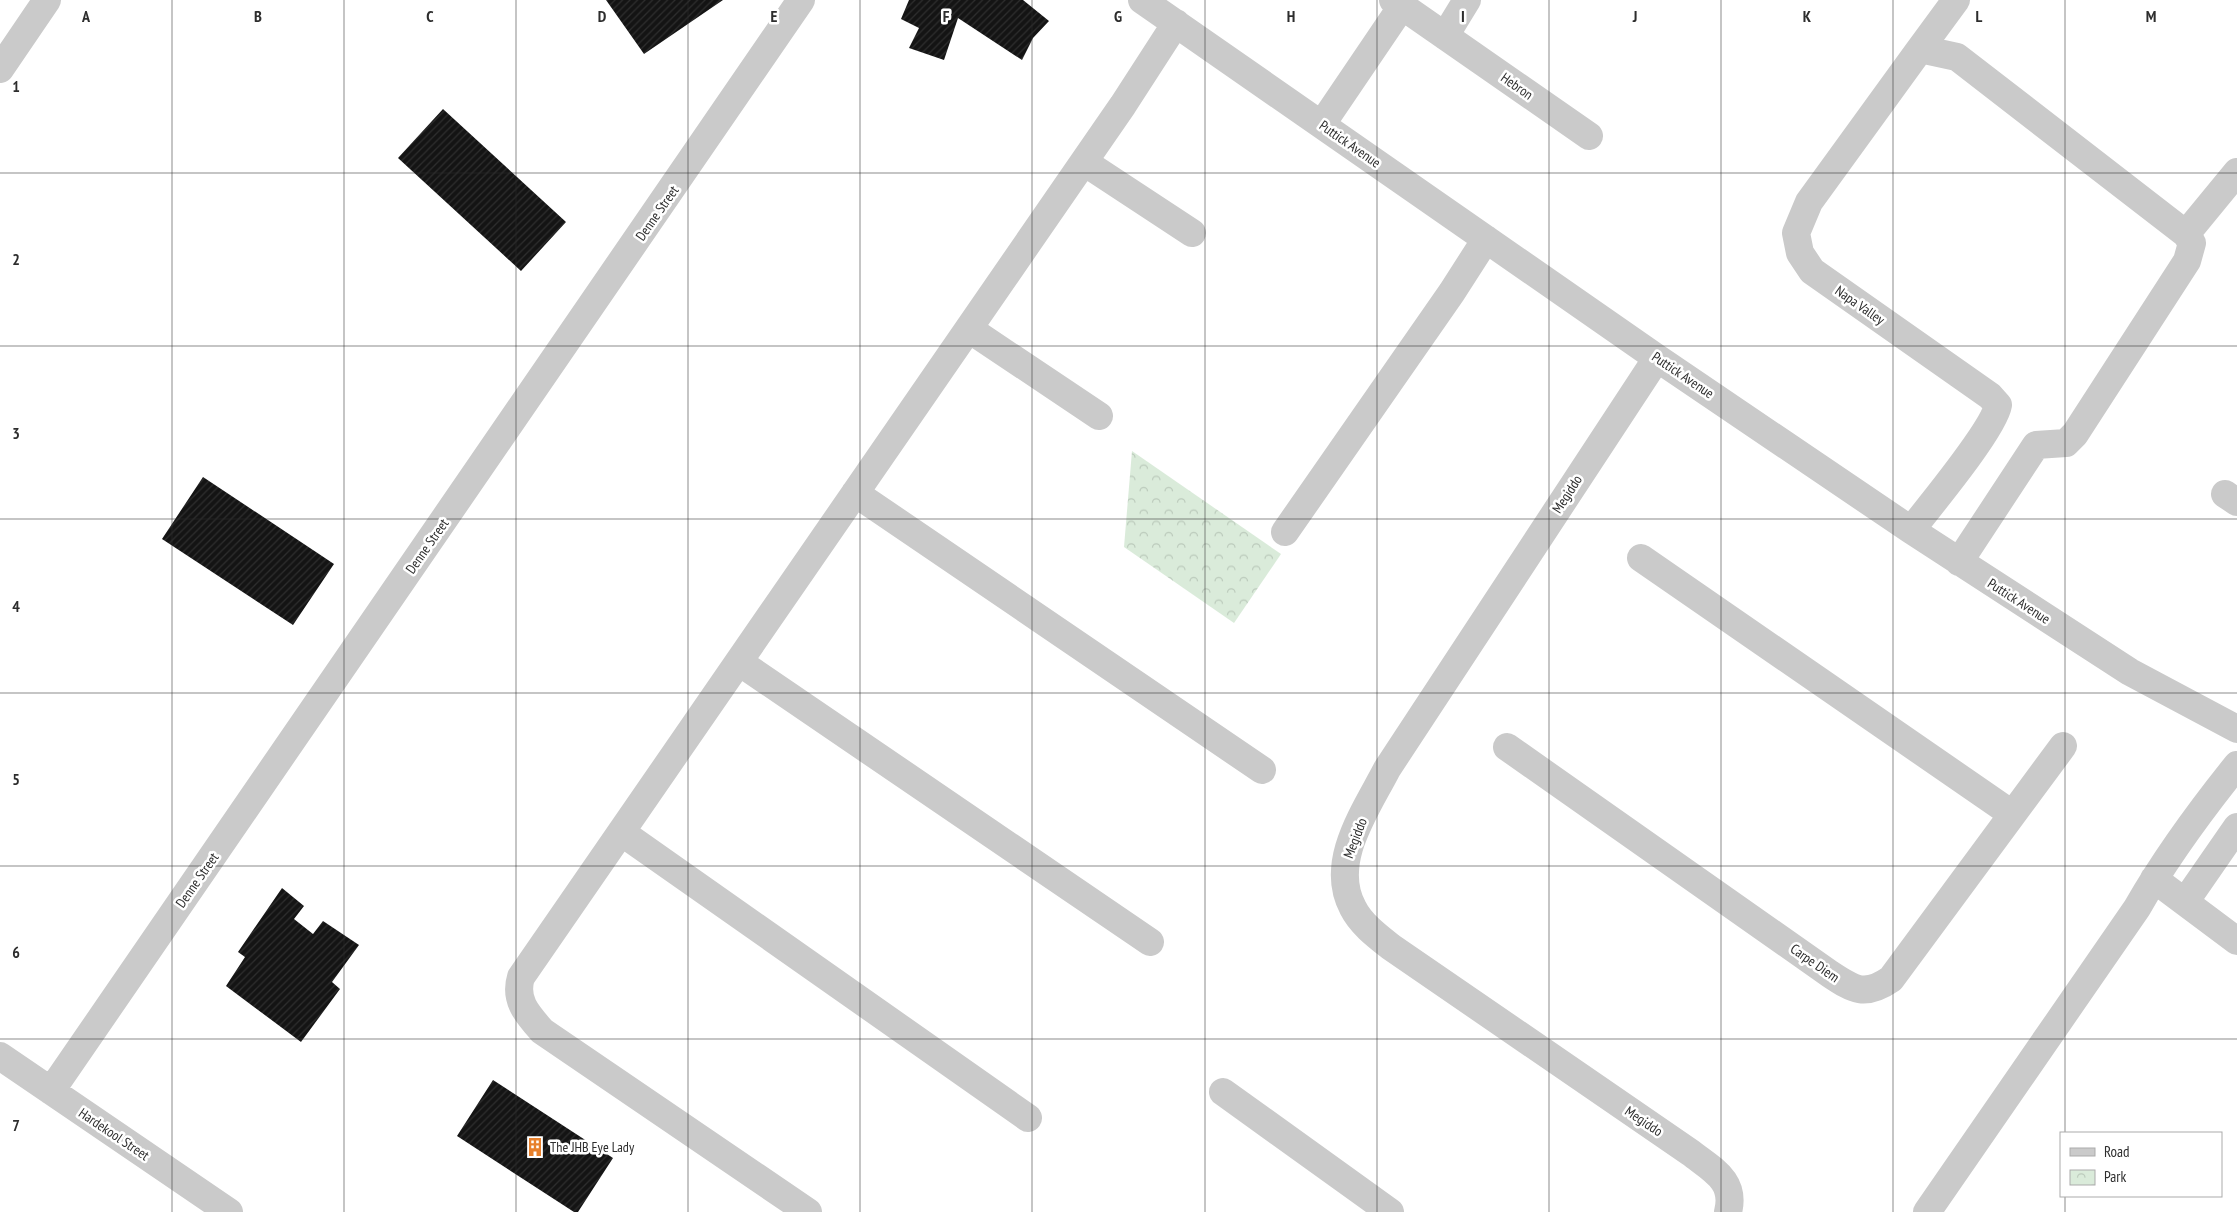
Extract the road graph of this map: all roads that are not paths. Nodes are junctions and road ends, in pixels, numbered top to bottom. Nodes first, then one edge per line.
1 (47, 0) edge
2 (801, 0) edge
3 (1142, 0) edge
4 (1467, 0) edge
5 (1956, 0) edge
6 (1398, 3) edge
7 (1176, 23) junction
8 (1445, 36) junction
9 (1920, 48) junction
10 (0, 69) edge
11 (1322, 124) junction
12 (1589, 136) dead end
13 (1084, 162) junction
14 (2237, 172) edge
15 (1192, 233) dead end
16 (2186, 234) junction
17 (1486, 239) junction
18 (969, 329) junction
19 (1657, 358) junction
20 (1099, 416) dead end
21 (855, 493) junction
22 (1911, 530) junction
23 (1285, 532) dead end
24 (1641, 558) dead end
25 (1959, 562) junction
26 (739, 662) junction
27 (2237, 729) edge
28 (2063, 746) dead end
29 (1507, 747) dead end
30 (2237, 765) edge
31 (1262, 770) dead end
32 (2012, 814) junction
33 (2237, 827) edge
34 (621, 832) junction
35 (2154, 878) junction
36 (2185, 902) junction
37 (2237, 941) edge
38 (1150, 942) dead end
39 (0, 1056) edge
40 (51, 1092) junction
41 (1223, 1092) dead end
42 (1028, 1118) dead end
43 (229, 1212) edge
44 (808, 1212) edge
45 (1390, 1212) edge
46 (1728, 1212) edge
47 (1927, 1212) edge

1 - 10 street
2 - 40 street, Denne Street
3 - 7 street, Puttick Avenue
4 - 8 street
5 - 9 street, Napa Valley
6 - 8 street, Hebron
6 - 11 street, Hebron
7 - 11 street, Puttick Avenue
7 - 13 street
8 - 12 street, Hebron
9 - 16 street
9 - 22 street, Napa Valley
11 - 17 street, Puttick Avenue
13 - 15 street
13 - 18 street
14 - 16 street
16 - 25 street
17 - 19 street, Puttick Avenue
17 - 23 street
18 - 20 street
18 - 21 street
19 - 22 street, Puttick Avenue
19 - 46 street, Megiddo
21 - 26 street
21 - 31 street
22 - 25 street, Puttick Avenue
24 - 32 street
25 - 27 street, Puttick Avenue
26 - 34 street
26 - 38 street
28 - 32 street, Carpe Diem
29 - 32 street, Carpe Diem
30 - 35 street
33 - 36 street
34 - 42 street
34 - 44 street
35 - 36 street
35 - 47 street
36 - 37 street
39 - 40 street, Hardekool Street
40 - 43 street, Hardekool Street
41 - 45 street

